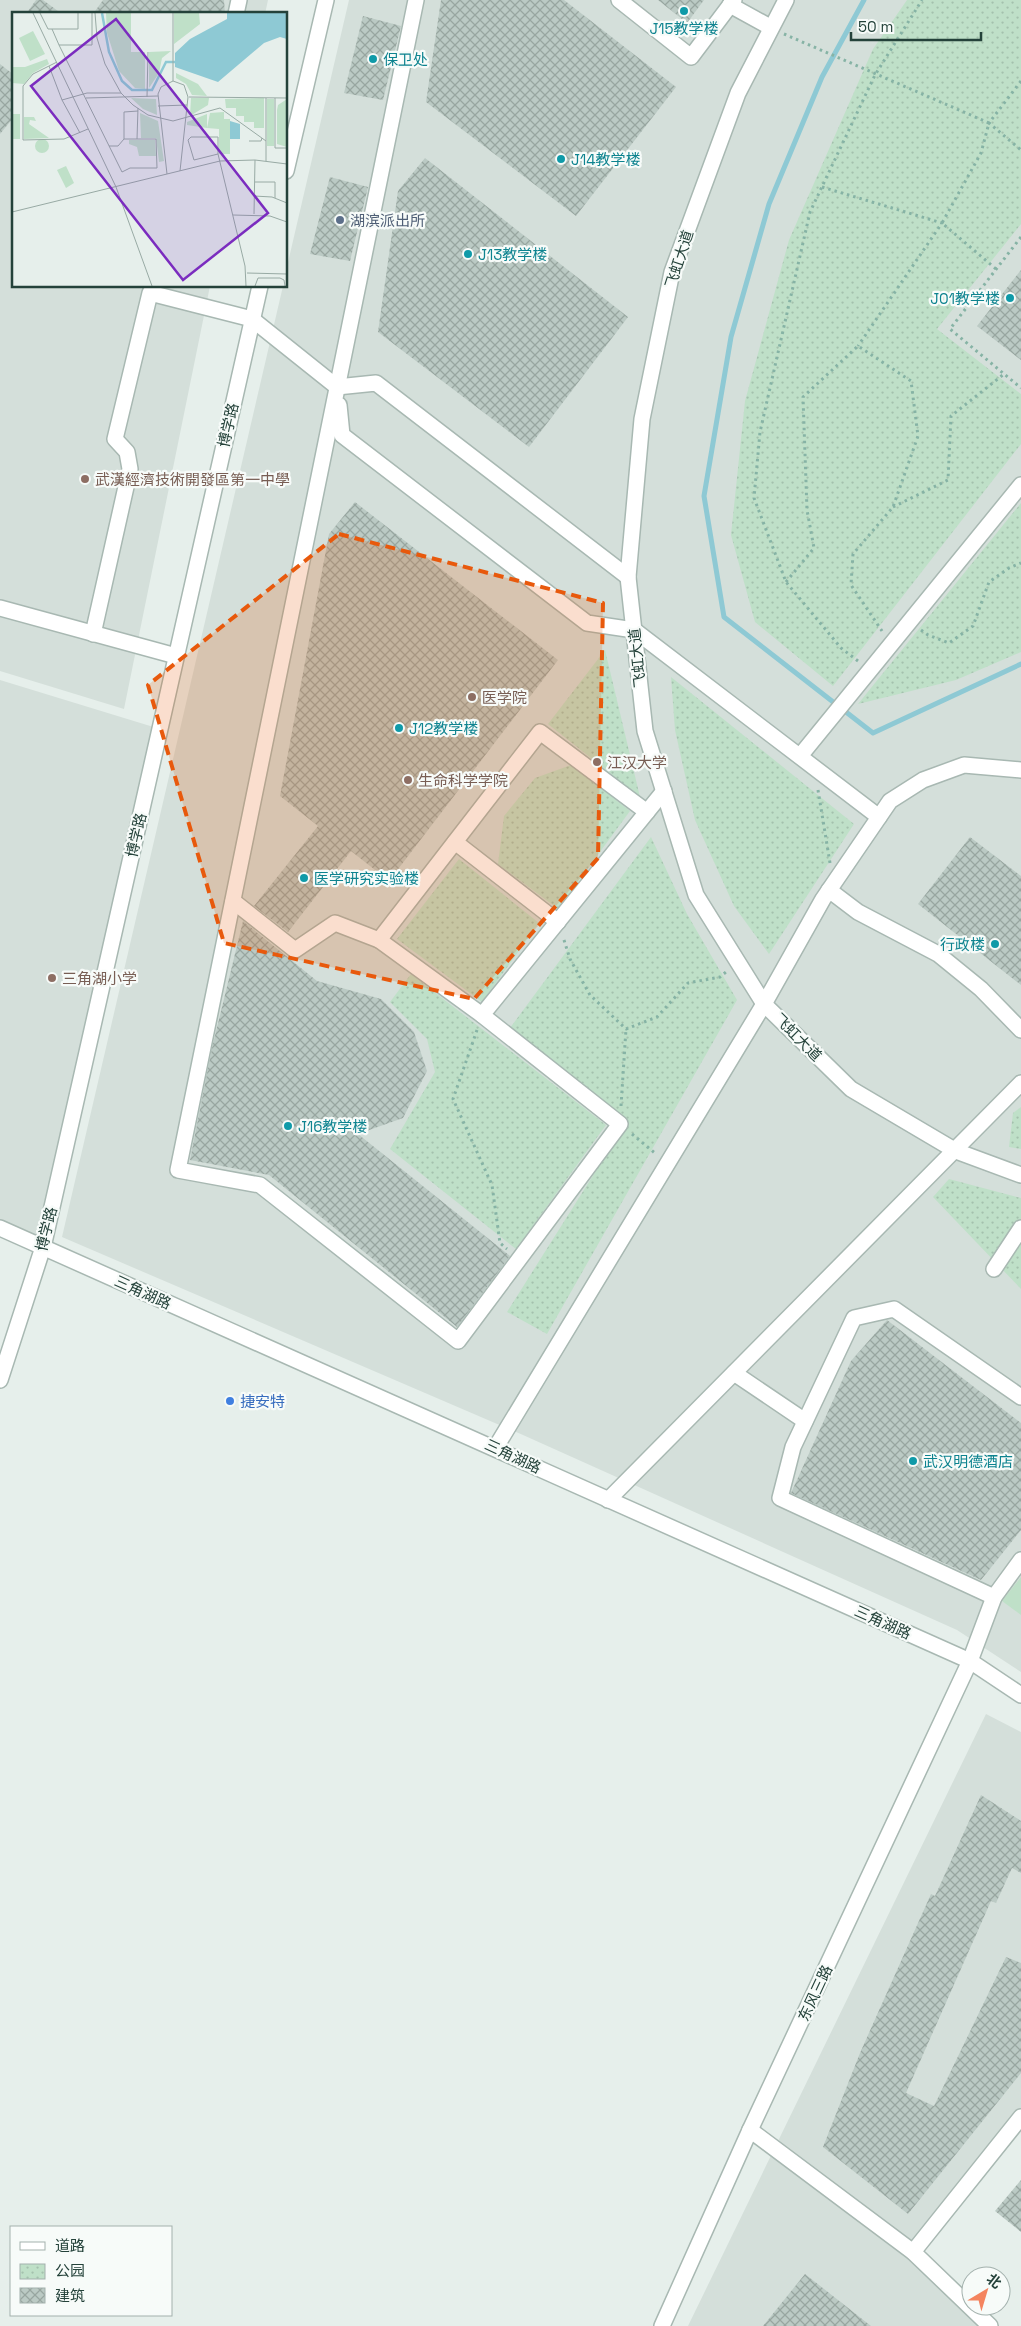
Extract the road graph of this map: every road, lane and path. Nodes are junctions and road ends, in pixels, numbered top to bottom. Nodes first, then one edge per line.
1 (326, 0) edge
2 (416, 0) edge
3 (618, 0) edge
4 (786, 0) edge
5 (922, 0) edge
6 (732, 2) edge
7 (770, 27) junction
8 (875, 75) junction
9 (1021, 81) edge
10 (990, 123) junction
11 (1021, 150) edge
12 (288, 162) edge
13 (822, 187) junction
14 (942, 222) junction
15 (1021, 237) edge
16 (996, 269) junction
17 (260, 288) edge
18 (150, 290) edge
19 (252, 319) junction
20 (858, 346) junction
21 (1004, 374) junction
22 (337, 387) junction
23 (1021, 388) edge
24 (1021, 484) edge
25 (893, 507) junction
26 (1021, 563) edge
27 (628, 577) junction
28 (786, 582) junction
29 (0, 608) edge
30 (910, 621) junction
31 (634, 630) junction
32 (93, 634) junction
33 (892, 643) junction
34 (176, 656) junction
35 (870, 670) junction
36 (800, 756) junction
37 (814, 767) junction
38 (1021, 770) edge
39 (664, 791) junction
40 (647, 812) junction
41 (879, 817) junction
42 (455, 842) junction
43 (831, 887) junction
44 (233, 901) junction
45 (558, 922) junction
46 (379, 940) junction
47 (739, 963) junction
48 (764, 1004) junction
49 (482, 1015) junction
50 (626, 1029) junction
51 (1021, 1030) edge
52 (1021, 1083) edge
53 (620, 1124) junction
54 (956, 1151) junction
55 (667, 1163) junction
56 (1021, 1175) edge
57 (0, 1228) edge
58 (1021, 1228) edge
59 (43, 1247) junction
60 (519, 1259) junction
61 (994, 1269) dead end
62 (734, 1373) junction
63 (0, 1380) edge
64 (1021, 1397) edge
65 (805, 1421) junction
66 (496, 1448) junction
67 (608, 1500) junction
68 (1021, 1560) edge
69 (994, 1597) junction
70 (970, 1661) junction
71 (1021, 1694) edge
72 (1021, 2118) edge
73 (750, 2130) junction
74 (913, 2252) junction
75 (662, 2326) edge
76 (990, 2326) edge

1 - 12 street
2 - 22 street
3 - 6 street
4 - 7 street, 飞虹大道
5 - 8 path
6 - 7 street
7 - 8 path
7 - 27 street, 飞虹大道
8 - 10 path
8 - 13 path
9 - 10 path
10 - 11 path
10 - 14 path
13 - 14 path
13 - 28 path
14 - 16 path
14 - 20 path
15 - 16 path
16 - 21 path
17 - 19 street, 博学路
18 - 19 street
18 - 32 street
19 - 22 street
19 - 34 street, 博学路
20 - 25 path
20 - 28 path
21 - 23 path
21 - 25 path
22 - 27 street
22 - 31 street
22 - 44 street
24 - 30 street
25 - 33 path
26 - 30 path
27 - 31 street, 飞虹大道
28 - 35 path
29 - 32 street
30 - 33 street
31 - 36 street
31 - 39 street, 飞虹大道
32 - 34 street
33 - 35 street
34 - 59 street, 博学路
35 - 36 street
36 - 37 street
37 - 41 street
37 - 43 path
38 - 41 street
39 - 40 street
39 - 47 street, 飞虹大道
40 - 42 street
40 - 45 street
41 - 43 street
42 - 45 street
42 - 46 street
43 - 48 street
43 - 51 street
44 - 46 street
44 - 60 street
45 - 49 street
45 - 50 path
46 - 49 street
47 - 48 street, 飞虹大道
47 - 50 path
48 - 54 street, 飞虹大道
48 - 55 street
49 - 53 street
49 - 60 path
50 - 53 path
52 - 54 street
53 - 55 path
53 - 60 street
54 - 56 street, 飞虹大道
54 - 62 street
55 - 66 street
57 - 59 street, 三角湖路
58 - 61 street
59 - 63 street, 博学路
59 - 66 street, 三角湖路
62 - 65 street
62 - 67 street
64 - 65 street
65 - 69 street
66 - 67 street, 三角湖路
67 - 70 street, 三角湖路
68 - 69 street, 东风三路
69 - 70 street, 东风三路
70 - 71 street, 三角湖路
70 - 73 street, 东风三路
72 - 74 street
73 - 74 street
73 - 75 street, 东风三路
74 - 76 street

